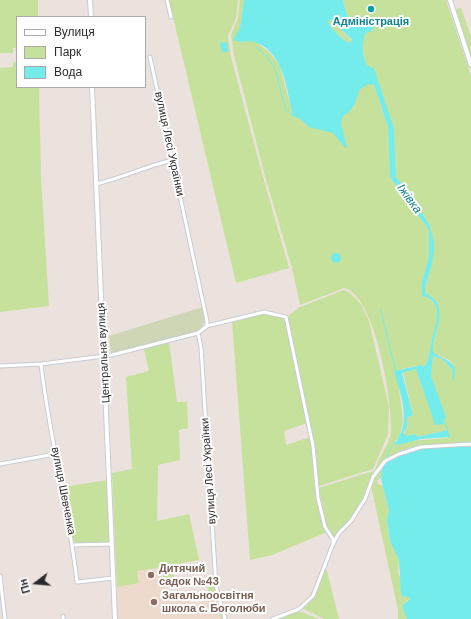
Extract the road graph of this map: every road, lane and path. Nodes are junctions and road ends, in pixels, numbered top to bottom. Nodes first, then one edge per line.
1 (90, 0) edge
2 (167, 0) edge
3 (450, 0) edge
4 (91, 16) edge
5 (171, 17) dead end
6 (150, 57) dead end
7 (471, 65) edge
8 (92, 88) edge
9 (173, 160) junction
10 (96, 184) junction
11 (207, 326) junction
12 (198, 333) junction
13 (104, 355) junction
14 (41, 364) junction
15 (0, 366) edge
16 (471, 444) edge
17 (55, 454) junction
18 (0, 464) edge
19 (112, 544) junction
20 (333, 544) junction
21 (73, 545) junction
22 (0, 576) edge
23 (114, 578) junction
24 (5, 619) edge
25 (115, 619) edge
26 (225, 619) edge
27 (273, 619) edge

1 - 4 street
2 - 5 street
3 - 7 street
6 - 9 street, вулиця Лесі Українки
8 - 10 street, Центральна вулиця
9 - 10 street
9 - 11 street, вулиця Лесі Українки
10 - 13 street, Центральна вулиця
11 - 12 street
11 - 20 street
12 - 13 street
12 - 26 street, вулиця Лесі Українки
13 - 14 street
13 - 19 street, Центральна вулиця
14 - 15 street
14 - 17 street, вулиця Шевченка
16 - 20 street
17 - 18 street
17 - 21 street, вулиця Шевченка
19 - 21 street
19 - 23 street, Центральна вулиця
20 - 27 street
21 - 23 street, вулиця Шевченка
22 - 24 street
23 - 25 street, Центральна вулиця

